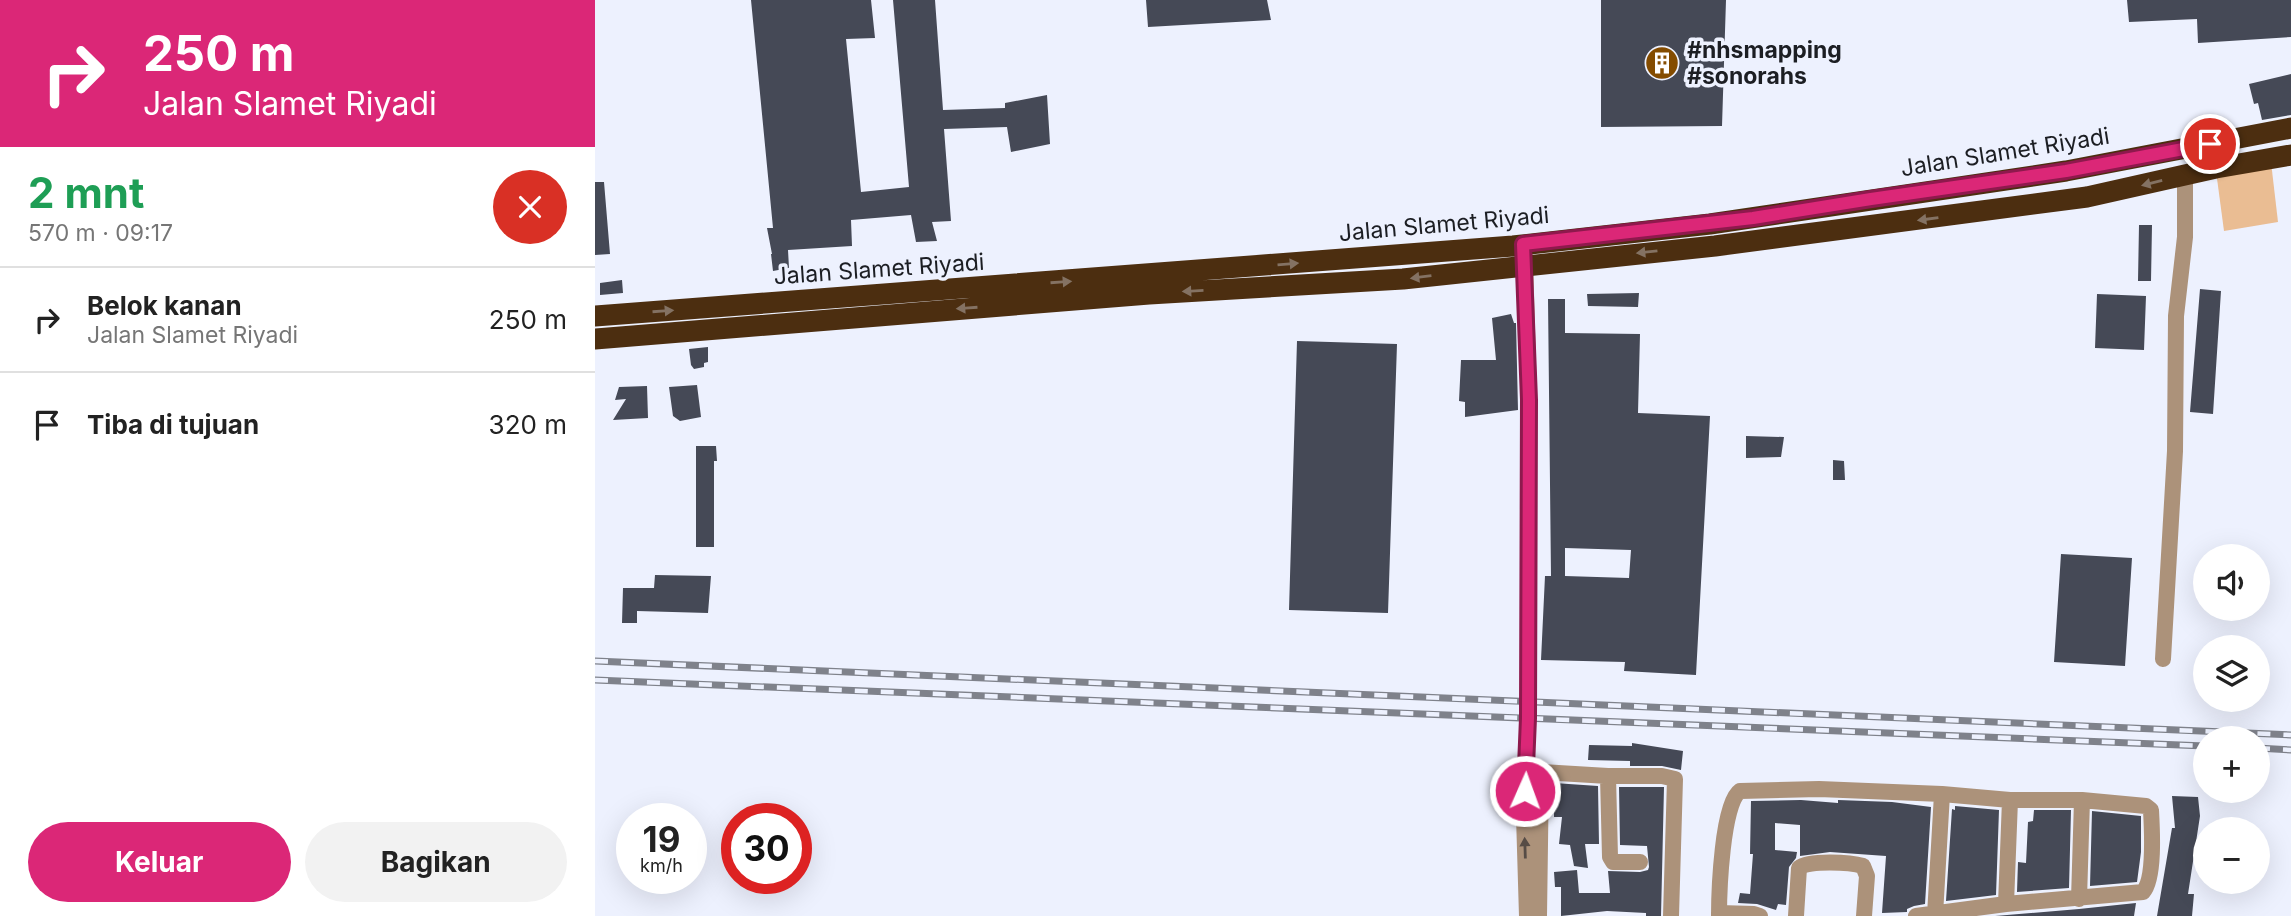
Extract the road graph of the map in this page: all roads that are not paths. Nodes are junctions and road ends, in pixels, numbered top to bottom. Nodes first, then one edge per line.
1 (2291, 128) edge
2 (2291, 155) edge
3 (2185, 175) junction
4 (1524, 255) junction
5 (595, 316) edge
6 (595, 339) edge
7 (2163, 659) dead end
8 (1533, 771) junction
9 (1608, 776) junction
10 (1942, 794) junction
11 (2010, 800) junction
12 (2082, 800) junction
13 (1640, 862) dead end
14 (2079, 899) junction
15 (2006, 904) junction
16 (1719, 914) edge
17 (1935, 915) edge
18 (1527, 916) edge
19 (1539, 916) edge
20 (1671, 916) edge
21 (1760, 916) edge
22 (1796, 916) edge
23 (1864, 916) edge
24 (1916, 916) edge

1 - 4 highway, Jalan Slamet Riyadi
2 - 3 highway, Jalan Slamet Riyadi
3 -> 4 highway, Jalan Slamet Riyadi
3 - 7 street
5 -> 4 highway, Jalan Slamet Riyadi
4 -> 6 highway, Jalan Slamet Riyadi
4 - 8 street
8 - 9 street
18 -> 8 street
8 - 19 street
9 - 13 street
9 - 20 street
10 - 11 street
10 - 16 street
10 - 17 street
11 - 12 street
11 - 15 street
12 - 14 street
12 - 14 street
14 - 15 street
15 - 17 street
16 - 21 street
17 - 24 street
22 - 23 street

